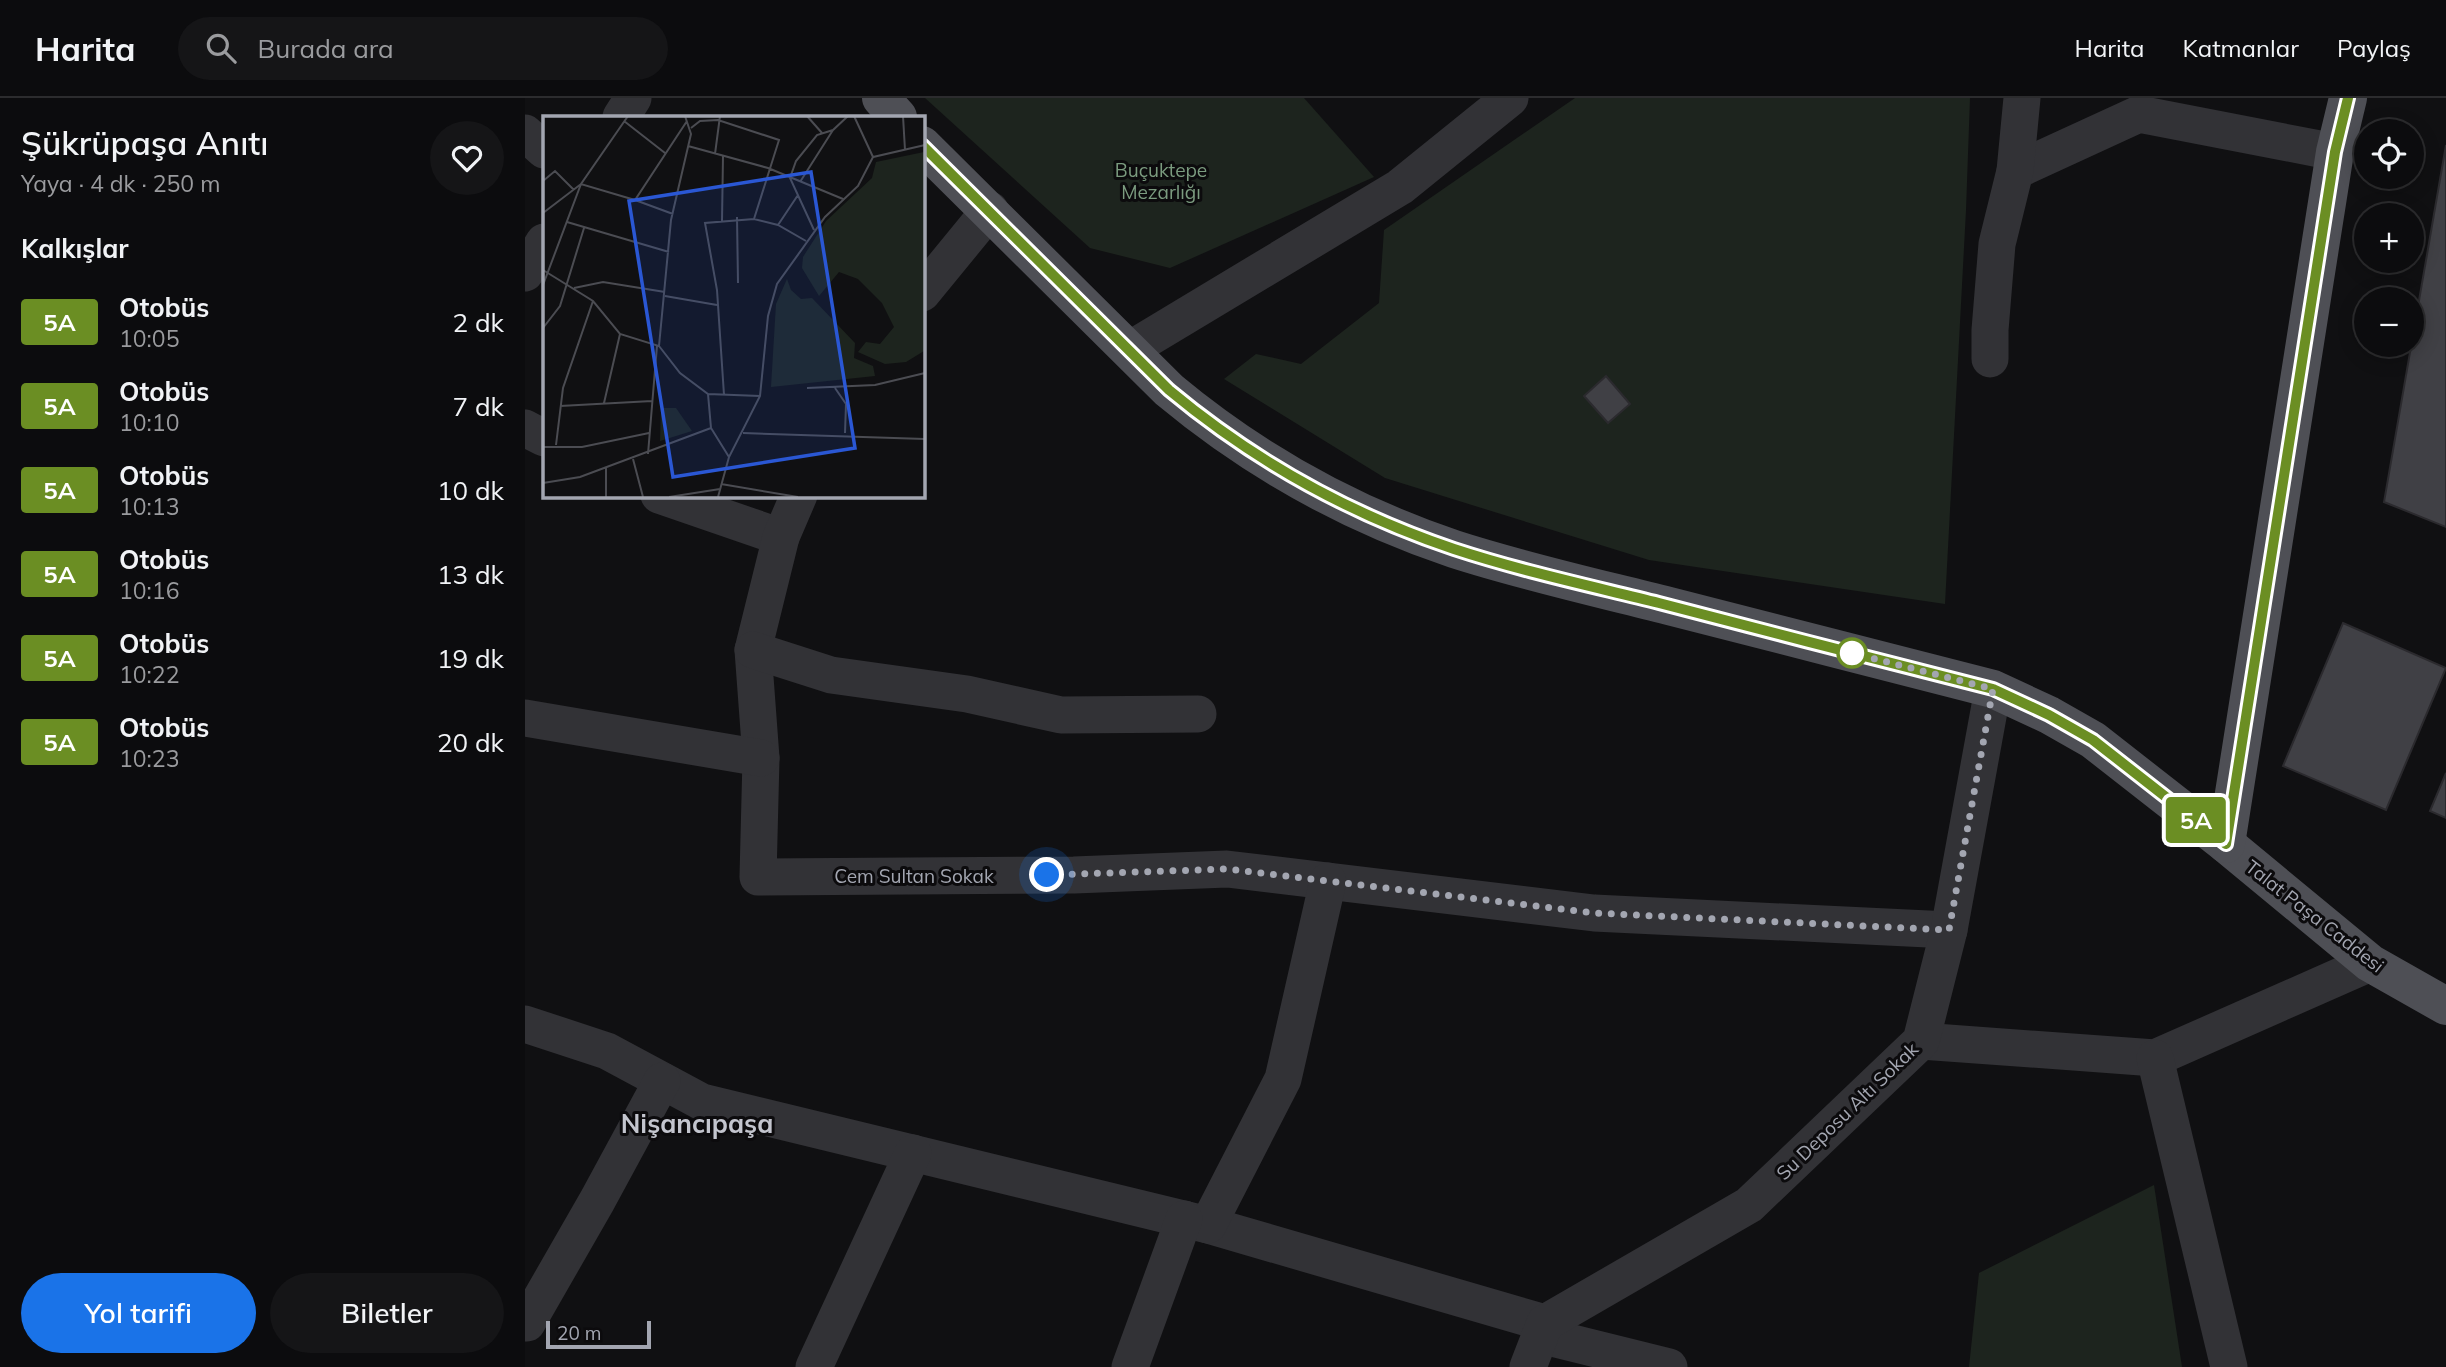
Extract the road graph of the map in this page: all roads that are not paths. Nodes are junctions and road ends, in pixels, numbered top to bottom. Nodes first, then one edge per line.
1 (633, 98) edge
2 (881, 98) edge
3 (1510, 98) edge
4 (2022, 98) edge
5 (2348, 98) edge
6 (622, 116) edge
7 (897, 116) edge
8 (525, 134) edge
9 (924, 147) edge
10 (543, 149) edge
11 (2335, 152) junction
12 (2015, 171) junction
13 (989, 211) junction
14 (924, 291) edge
15 (1129, 350) junction
16 (1990, 359) dead end
17 (525, 428) edge
18 (543, 437) edge
19 (665, 497) edge
20 (798, 497) edge
21 (781, 537) junction
22 (753, 650) junction
23 (1993, 689) junction
24 (1198, 714) dead end
25 (525, 718) edge
26 (761, 758) junction
27 (2226, 844) junction
28 (1328, 881) junction
29 (1949, 930) junction
30 (2370, 963) junction
31 (2446, 1006) edge
32 (525, 1024) edge
33 (1921, 1041) junction
34 (2155, 1058) junction
35 (662, 1081) junction
36 (913, 1153) junction
37 (1196, 1222) junction
38 (526, 1326) edge
39 (1538, 1342) edge
40 (814, 1367) edge
41 (1130, 1367) edge
42 (1669, 1367) edge
43 (2229, 1367) edge

1 - 6 street
2 - 7 main road
3 - 15 street
4 - 12 street
5 - 11 main road
8 - 10 street
9 - 13 main road, Talat Paşa Caddesi
11 - 12 street
11 - 27 main road
12 - 16 street
13 - 14 street
13 - 15 main road, Talat Paşa Caddesi
15 - 23 main road, Talat Paşa Caddesi
17 - 18 street
19 - 21 street
20 - 21 street
21 - 22 street
22 - 24 street
22 - 26 street
23 - 27 main road, Talat Paşa Caddesi
23 - 29 street, Su Deposu Altı Sokak
25 - 26 street
26 - 28 street, Cem Sultan Sokak
27 - 30 main road, Talat Paşa Caddesi
28 - 29 street, Cem Sultan Sokak
28 - 37 street
29 - 33 street, Su Deposu Altı Sokak
30 - 31 main road, Talat Paşa Caddesi
30 - 34 street
32 - 35 street
33 - 34 street
33 - 39 street, Su Deposu Altı Sokak
34 - 43 street
35 - 36 street
35 - 38 street
36 - 37 street
36 - 40 street
37 - 39 street
37 - 41 street
39 - 42 street

